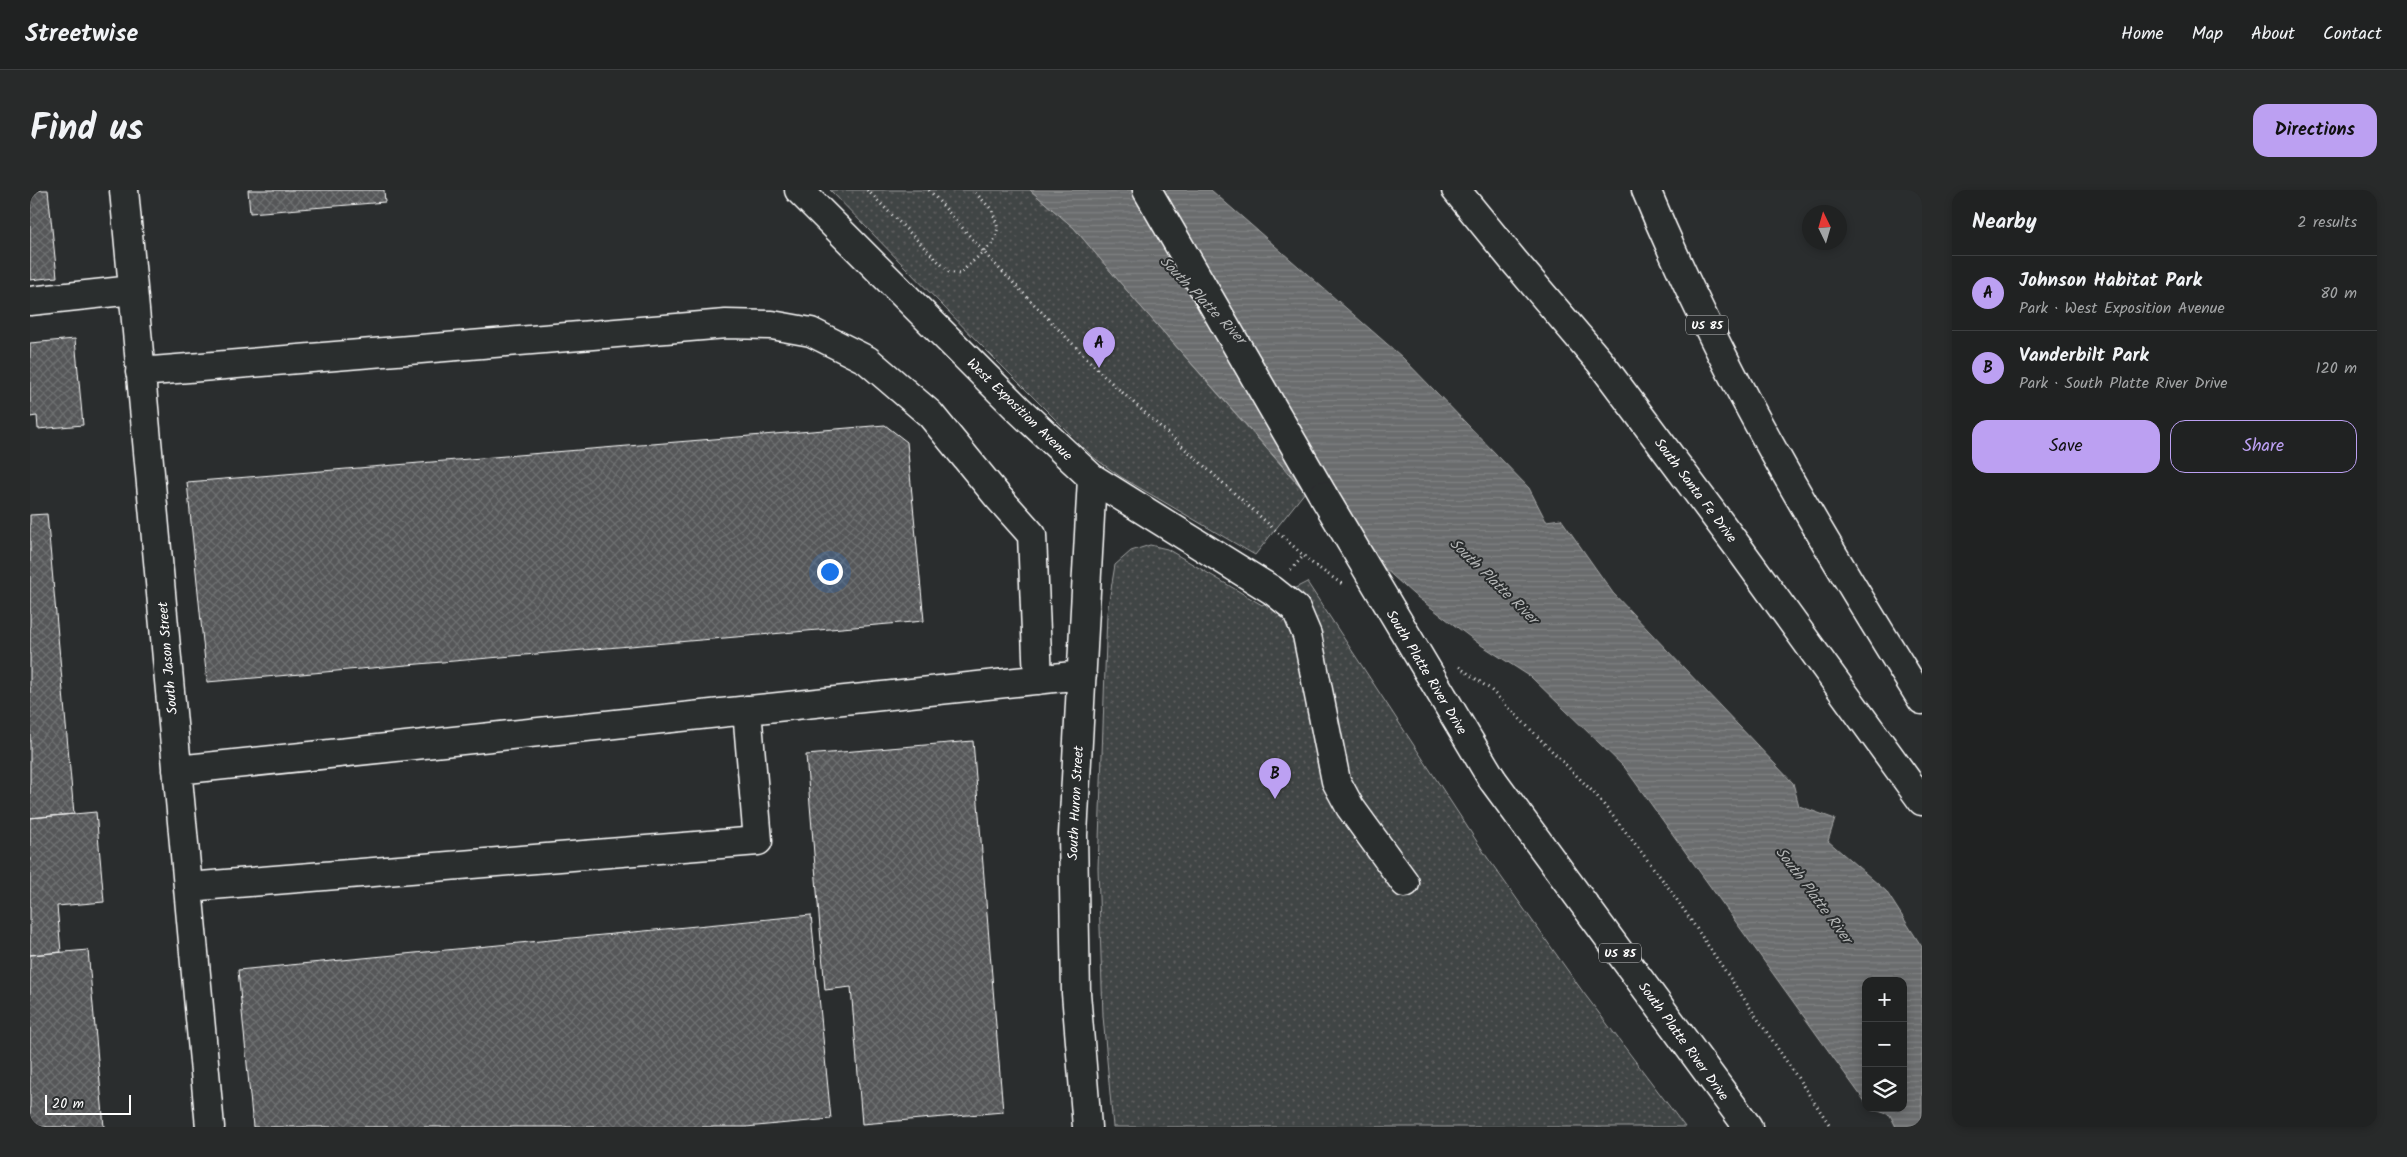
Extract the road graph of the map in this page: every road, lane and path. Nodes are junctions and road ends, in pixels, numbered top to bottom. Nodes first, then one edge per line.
1 (124, 190) edge
2 (799, 190) edge
3 (867, 190) edge
4 (972, 190) edge
5 (1147, 190) edge
6 (1456, 190) edge
7 (1646, 190) edge
8 (133, 290) junction
9 (30, 301) edge
10 (140, 372) junction
11 (1092, 478) junction
12 (1082, 675) junction
13 (1038, 680) junction
14 (1922, 700) edge
15 (747, 710) junction
16 (177, 770) junction
17 (1922, 801) edge
18 (1405, 883) dead end
19 (188, 887) junction
20 (210, 1127) edge
21 (1087, 1127) edge
22 (1748, 1127) edge

1 - 8 main road, South Jason Street
2 - 11 main road, West Exposition Avenue
3 - 4 path
5 - 22 main road, South Platte River Drive / US 85, bridge
6 - 17 main road, South Santa Fe Drive
7 - 14 main road, US 85
8 - 9 main road
8 - 10 main road, South Jason Street
10 - 13 main road
10 - 16 main road, South Jason Street
11 - 12 main road, South Huron Street
11 - 18 main road, West Exposition Avenue
12 - 13 main road
12 - 21 main road, South Huron Street
13 - 15 main road
15 - 16 main road
15 - 19 main road
16 - 19 main road, South Jason Street
19 - 20 main road, South Jason Street

